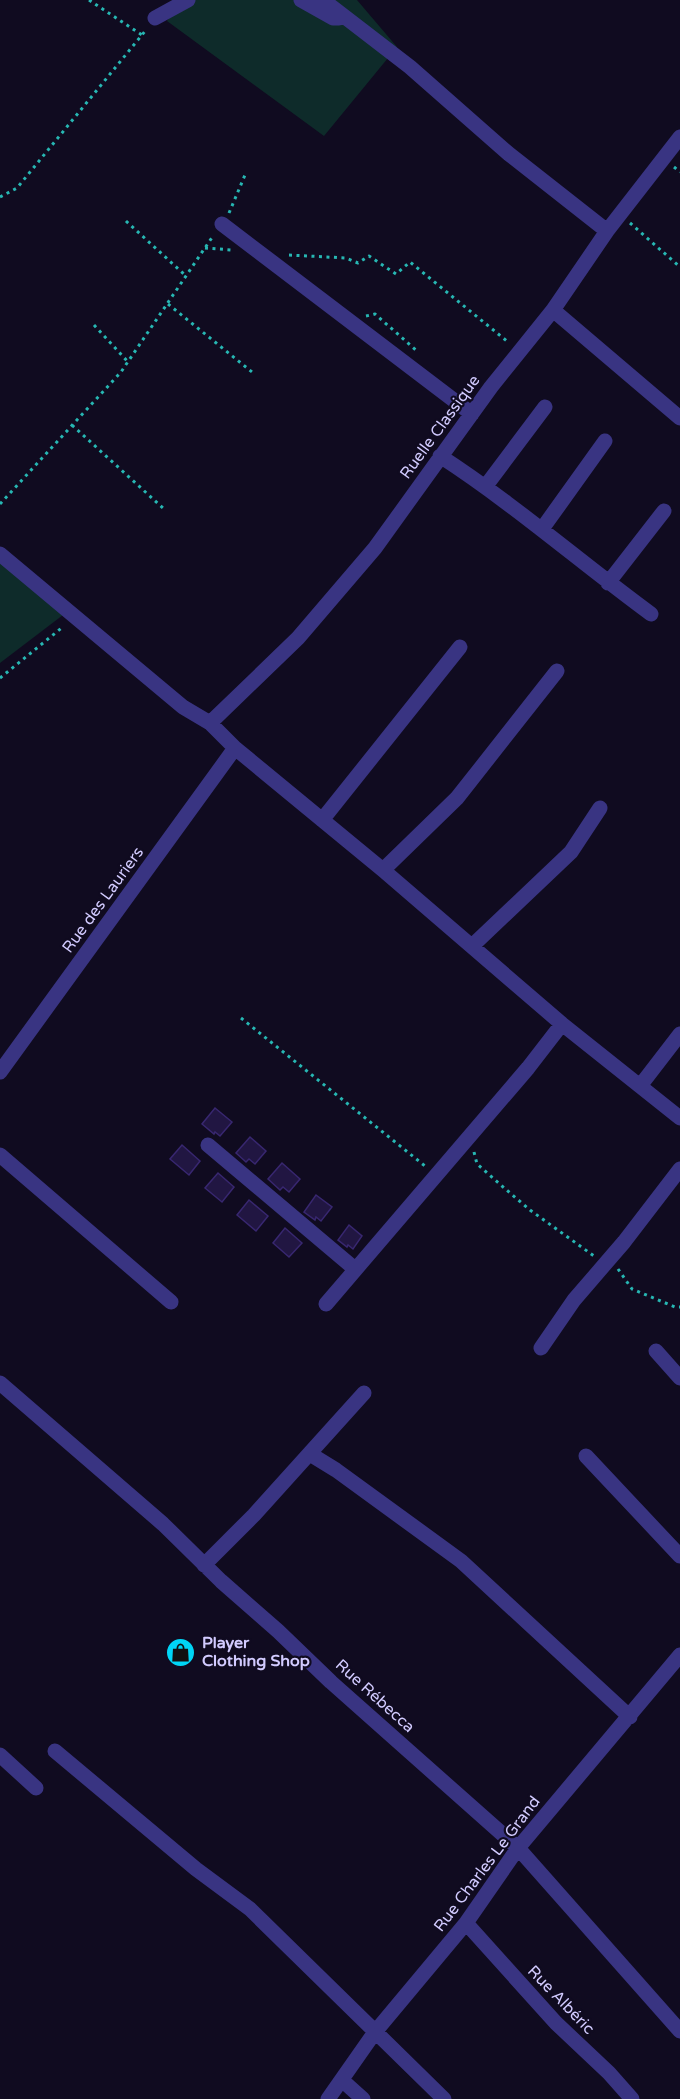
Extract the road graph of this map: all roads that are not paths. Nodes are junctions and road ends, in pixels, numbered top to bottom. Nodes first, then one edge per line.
1 (188, 0) edge
2 (301, 0) edge
3 (323, 0) edge
4 (155, 18) road end
5 (348, 18) junction
6 (680, 137) edge
7 (222, 224) road end
8 (607, 231) junction
9 (553, 310) junction
10 (545, 407) dead end
11 (472, 414) junction
12 (680, 418) edge
13 (605, 441) dead end
14 (440, 456) junction
15 (485, 487) junction
16 (664, 511) dead end
17 (542, 530) junction
18 (0, 554) edge
19 (608, 583) junction
20 (651, 614) dead end
21 (460, 647) dead end
22 (557, 671) dead end
23 (210, 723) junction
24 (235, 748) junction
25 (600, 808) dead end
26 (322, 819) junction
27 (383, 870) junction
28 (472, 946) junction
29 (562, 1024) junction
30 (680, 1034) edge
31 (0, 1072) edge
32 (640, 1086) junction
33 (680, 1118) edge
34 (208, 1145) dead end
35 (0, 1155) edge
36 (680, 1169) edge
37 (355, 1269) junction
38 (171, 1302) dead end
39 (326, 1304) dead end
40 (540, 1348) dead end
41 (656, 1351) dead end
42 (680, 1378) edge
43 (0, 1383) edge
44 (364, 1393) dead end
45 (310, 1454) junction
46 (586, 1456) dead end
47 (680, 1556) edge
48 (204, 1565) junction
49 (680, 1655) edge
50 (630, 1717) junction
51 (55, 1751) dead end
52 (0, 1755) edge
53 (36, 1788) dead end
54 (518, 1848) junction
55 (466, 1923) junction
56 (680, 2031) edge
57 (375, 2032) junction
58 (343, 2081) junction
59 (328, 2099) edge
60 (363, 2099) edge
61 (444, 2099) edge
62 (632, 2099) edge

1 - 4 street
2 - 5 street
3 - 5 street
5 - 8 street
6 - 8 street, Ruelle Classique
7 - 11 street
8 - 9 street, Ruelle Classique
9 - 11 street, Ruelle Classique
9 - 12 street
10 - 15 street
11 - 14 street, Ruelle Classique
13 - 17 street
14 - 15 street
14 - 23 street, Ruelle Classique
15 - 17 street
16 - 19 street
17 - 19 street
18 - 23 street
19 - 20 street
21 - 26 street
22 - 27 street
23 - 24 street
24 - 26 street
24 - 31 street, Rue des Lauriers
25 - 28 street
26 - 27 street
27 - 28 street
28 - 29 street
29 - 32 street
29 - 37 street
30 - 32 street
32 - 33 street
34 - 37 street
35 - 38 street
36 - 40 street
37 - 39 street
41 - 42 street
43 - 48 street, Rue Rébecca
44 - 45 street
45 - 48 street
45 - 50 street
46 - 47 street
48 - 54 street, Rue Rébecca
49 - 50 street, Rue Charles Le Grand
50 - 54 street, Rue Charles Le Grand
51 - 57 street
52 - 53 street
54 - 55 street, Rue Charles Le Grand
54 - 56 street, Rue Rébecca
55 - 57 street, Rue Charles Le Grand
55 - 62 street, Rue Albéric
57 - 58 street, Rue Charles Le Grand
57 - 61 street
58 - 59 street, Rue Charles Le Grand
58 - 60 street

